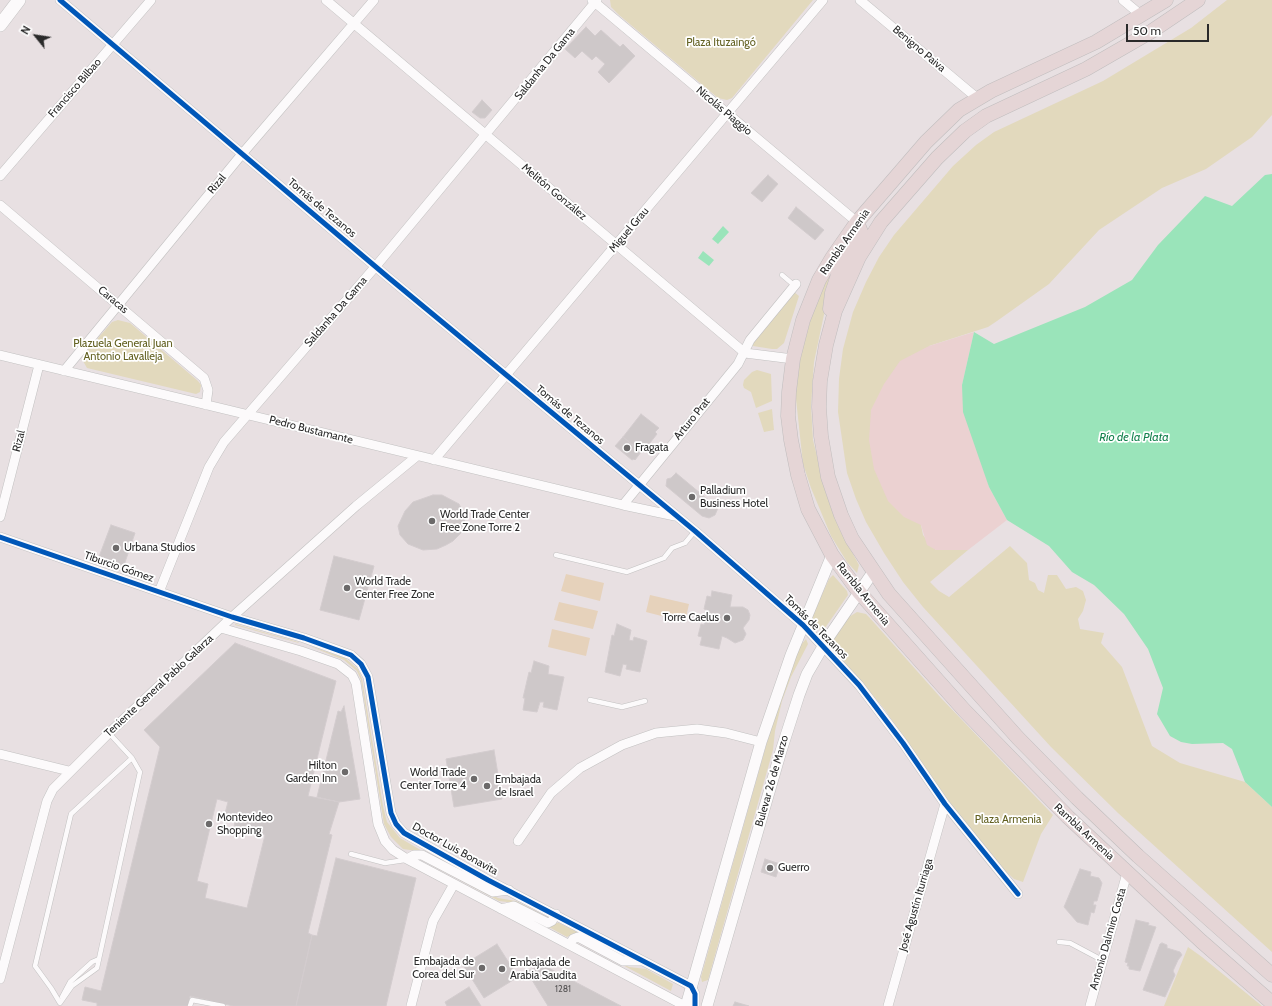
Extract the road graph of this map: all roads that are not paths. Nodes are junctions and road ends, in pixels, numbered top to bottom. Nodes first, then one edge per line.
1 (19, 0) edge
2 (60, 0) edge
3 (151, 0) edge
4 (326, 0) edge
5 (374, 0) edge
6 (823, 0) edge
7 (860, 0) edge
8 (1123, 0) edge
9 (1166, 0) edge
10 (1198, 0) edge
11 (595, 1) edge
12 (1142, 16) junction
13 (354, 24) junction
14 (0, 25) edge
15 (113, 44) junction
16 (977, 98) junction
17 (727, 113) junction
18 (486, 135) junction
19 (242, 154) junction
20 (0, 176) edge
21 (0, 205) edge
22 (857, 222) junction
23 (617, 245) junction
24 (376, 266) junction
25 (782, 275) dead end
26 (795, 285) joint
27 (117, 304) junction
28 (826, 345) junction
29 (745, 353) junction
30 (0, 355) edge
31 (793, 359) junction
32 (39, 364) junction
33 (64, 371) junction
34 (505, 374) junction
35 (206, 405) junction
36 (248, 414) junction
37 (417, 456) junction
38 (434, 460) junction
39 (639, 485) junction
40 (623, 505) junction
41 (676, 516) junction
42 (0, 517) edge
43 (695, 531) junction
44 (0, 537) edge
45 (556, 555) dead end
46 (832, 555) junction
47 (873, 572) junction
48 (159, 592) junction
49 (859, 592) junction
50 (232, 617) junction
51 (803, 625) junction
52 (221, 628) junction
53 (823, 646) junction
54 (590, 700) dead end
55 (645, 701) dead end
56 (109, 733) junction
57 (761, 742) junction
58 (0, 754) edge
59 (132, 758) junction
60 (69, 771) junction
61 (945, 804) junction
62 (518, 841) dead end
63 (351, 854) dead end
64 (407, 859) junction
65 (1127, 873) junction
66 (454, 884) junction
67 (509, 890) junction
68 (1018, 894) dead end
69 (501, 909) junction
70 (556, 914) junction
71 (1059, 942) dead end
72 (570, 944) junction
73 (1102, 960) junction
74 (642, 961) junction
75 (1272, 975) edge
76 (0, 979) edge
77 (691, 986) junction
78 (1272, 1002) edge
79 (60, 1004) edge
80 (190, 1006) edge
81 (223, 1006) edge
82 (411, 1006) edge
83 (685, 1006) edge
84 (695, 1006) edge
85 (707, 1006) edge
86 (888, 1006) edge
87 (1090, 1006) edge

1 - 14 main road
2 - 15 street, Tomás de Tezanos
3 - 15 street, Francisco Bilbao
4 - 13 street, Melitón González
5 - 13 street, Rizal
6 - 17 street, Miguel Grau
7 - 16 street, Benigno Paiva
8 - 12 street
9 - 12 main road, Rambla Armenia
10 - 28 main road, Rambla Armenia
11 - 17 street, Nicolás Piaggio
11 - 18 street, Saldanha Da Gama
12 - 16 main road, Rambla Armenia
13 - 18 street, Melitón González
13 - 19 street, Rizal
15 - 19 street, Tomás de Tezanos
15 - 20 street, Francisco Bilbao
16 - 22 main road, Rambla Armenia
17 - 22 street, Nicolás Piaggio
17 - 23 street, Miguel Grau
18 - 23 street, Melitón González
18 - 24 street, Saldanha Da Gama
19 - 24 street, Tomás de Tezanos
19 - 27 street, Rizal
21 - 27 street, Caracas
22 - 28 main road
22 - 31 main road, Rambla Armenia
23 - 29 street, Melitón González
23 - 34 street, Miguel Grau
24 - 34 street, Tomás de Tezanos
24 - 36 street, Saldanha Da Gama
25 - 26 lane
26 - 29 street
27 - 33 street, Rizal
27 - 35 street, Caracas
28 - 47 main road, Rambla Armenia
29 - 31 street
29 - 39 street, Arturo Prat
30 - 32 street, Pedro Bustamante
31 - 46 main road, Rambla Armenia
32 - 33 street, Pedro Bustamante
32 - 42 street, Rizal
33 - 35 street, Pedro Bustamante
34 - 38 street, Miguel Grau
34 - 39 street, Tomás de Tezanos
35 - 36 street, Pedro Bustamante
36 - 37 street, Pedro Bustamante
36 - 48 street, Saldanha Da Gama
37 - 38 street, Pedro Bustamante
37 - 50 street, Teniente General Pablo Galarza
38 - 40 street, Pedro Bustamante
39 - 40 street
39 - 41 street, Tomás de Tezanos
40 - 41 street, Pedro Bustamante
41 - 43 street, Tomás de Tezanos
43 - 45 lane
43 - 51 street, Tomás de Tezanos
44 - 48 street, Tiburcio Gómez
46 - 49 main road, Rambla Armenia
46 - 51 street, Bulevar 26 de Marzo
47 - 49 street, Bulevar 26 de Marzo
47 - 75 main road, Rambla Armenia
48 - 50 street, Tiburcio Gómez
49 - 53 street, Bulevar 26 de Marzo
49 - 65 main road, Rambla Armenia
50 - 52 street, Teniente General Pablo Galarza
50 - 67 street, Doctor Luis Bonavita
51 - 53 street, Tomás de Tezanos
51 - 57 street, Bulevar 26 de Marzo
52 - 56 street, Teniente General Pablo Galarza
52 - 64 street
53 - 61 street, Tomás de Tezanos
53 - 85 street, Bulevar 26 de Marzo
54 - 55 lane
56 - 59 lane
56 - 60 street, Teniente General Pablo Galarza
57 - 62 street
57 - 77 street, Bulevar 26 de Marzo
58 - 60 street
59 - 79 lane
59 - 79 lane
60 - 76 street, Teniente General Pablo Galarza
61 - 68 street, Tomás de Tezanos
61 - 86 street, José Agustín Iturriaga
63 - 64 lane
64 - 66 street
64 - 67 street
65 - 73 street, Antonio Dalmiro Costa
65 - 78 main road, Rambla Armenia
66 - 69 street
66 - 82 street
67 - 70 street, Doctor Luis Bonavita
69 - 70 street
69 - 72 street
70 - 74 street, Doctor Luis Bonavita
71 - 73 lane
72 - 74 street
72 - 83 street
73 - 87 street, Antonio Dalmiro Costa
74 - 77 street, Doctor Luis Bonavita
77 - 83 street, Bulevar 26 de Marzo
77 - 84 street, Bulevar 26 de Marzo
80 - 81 lane

